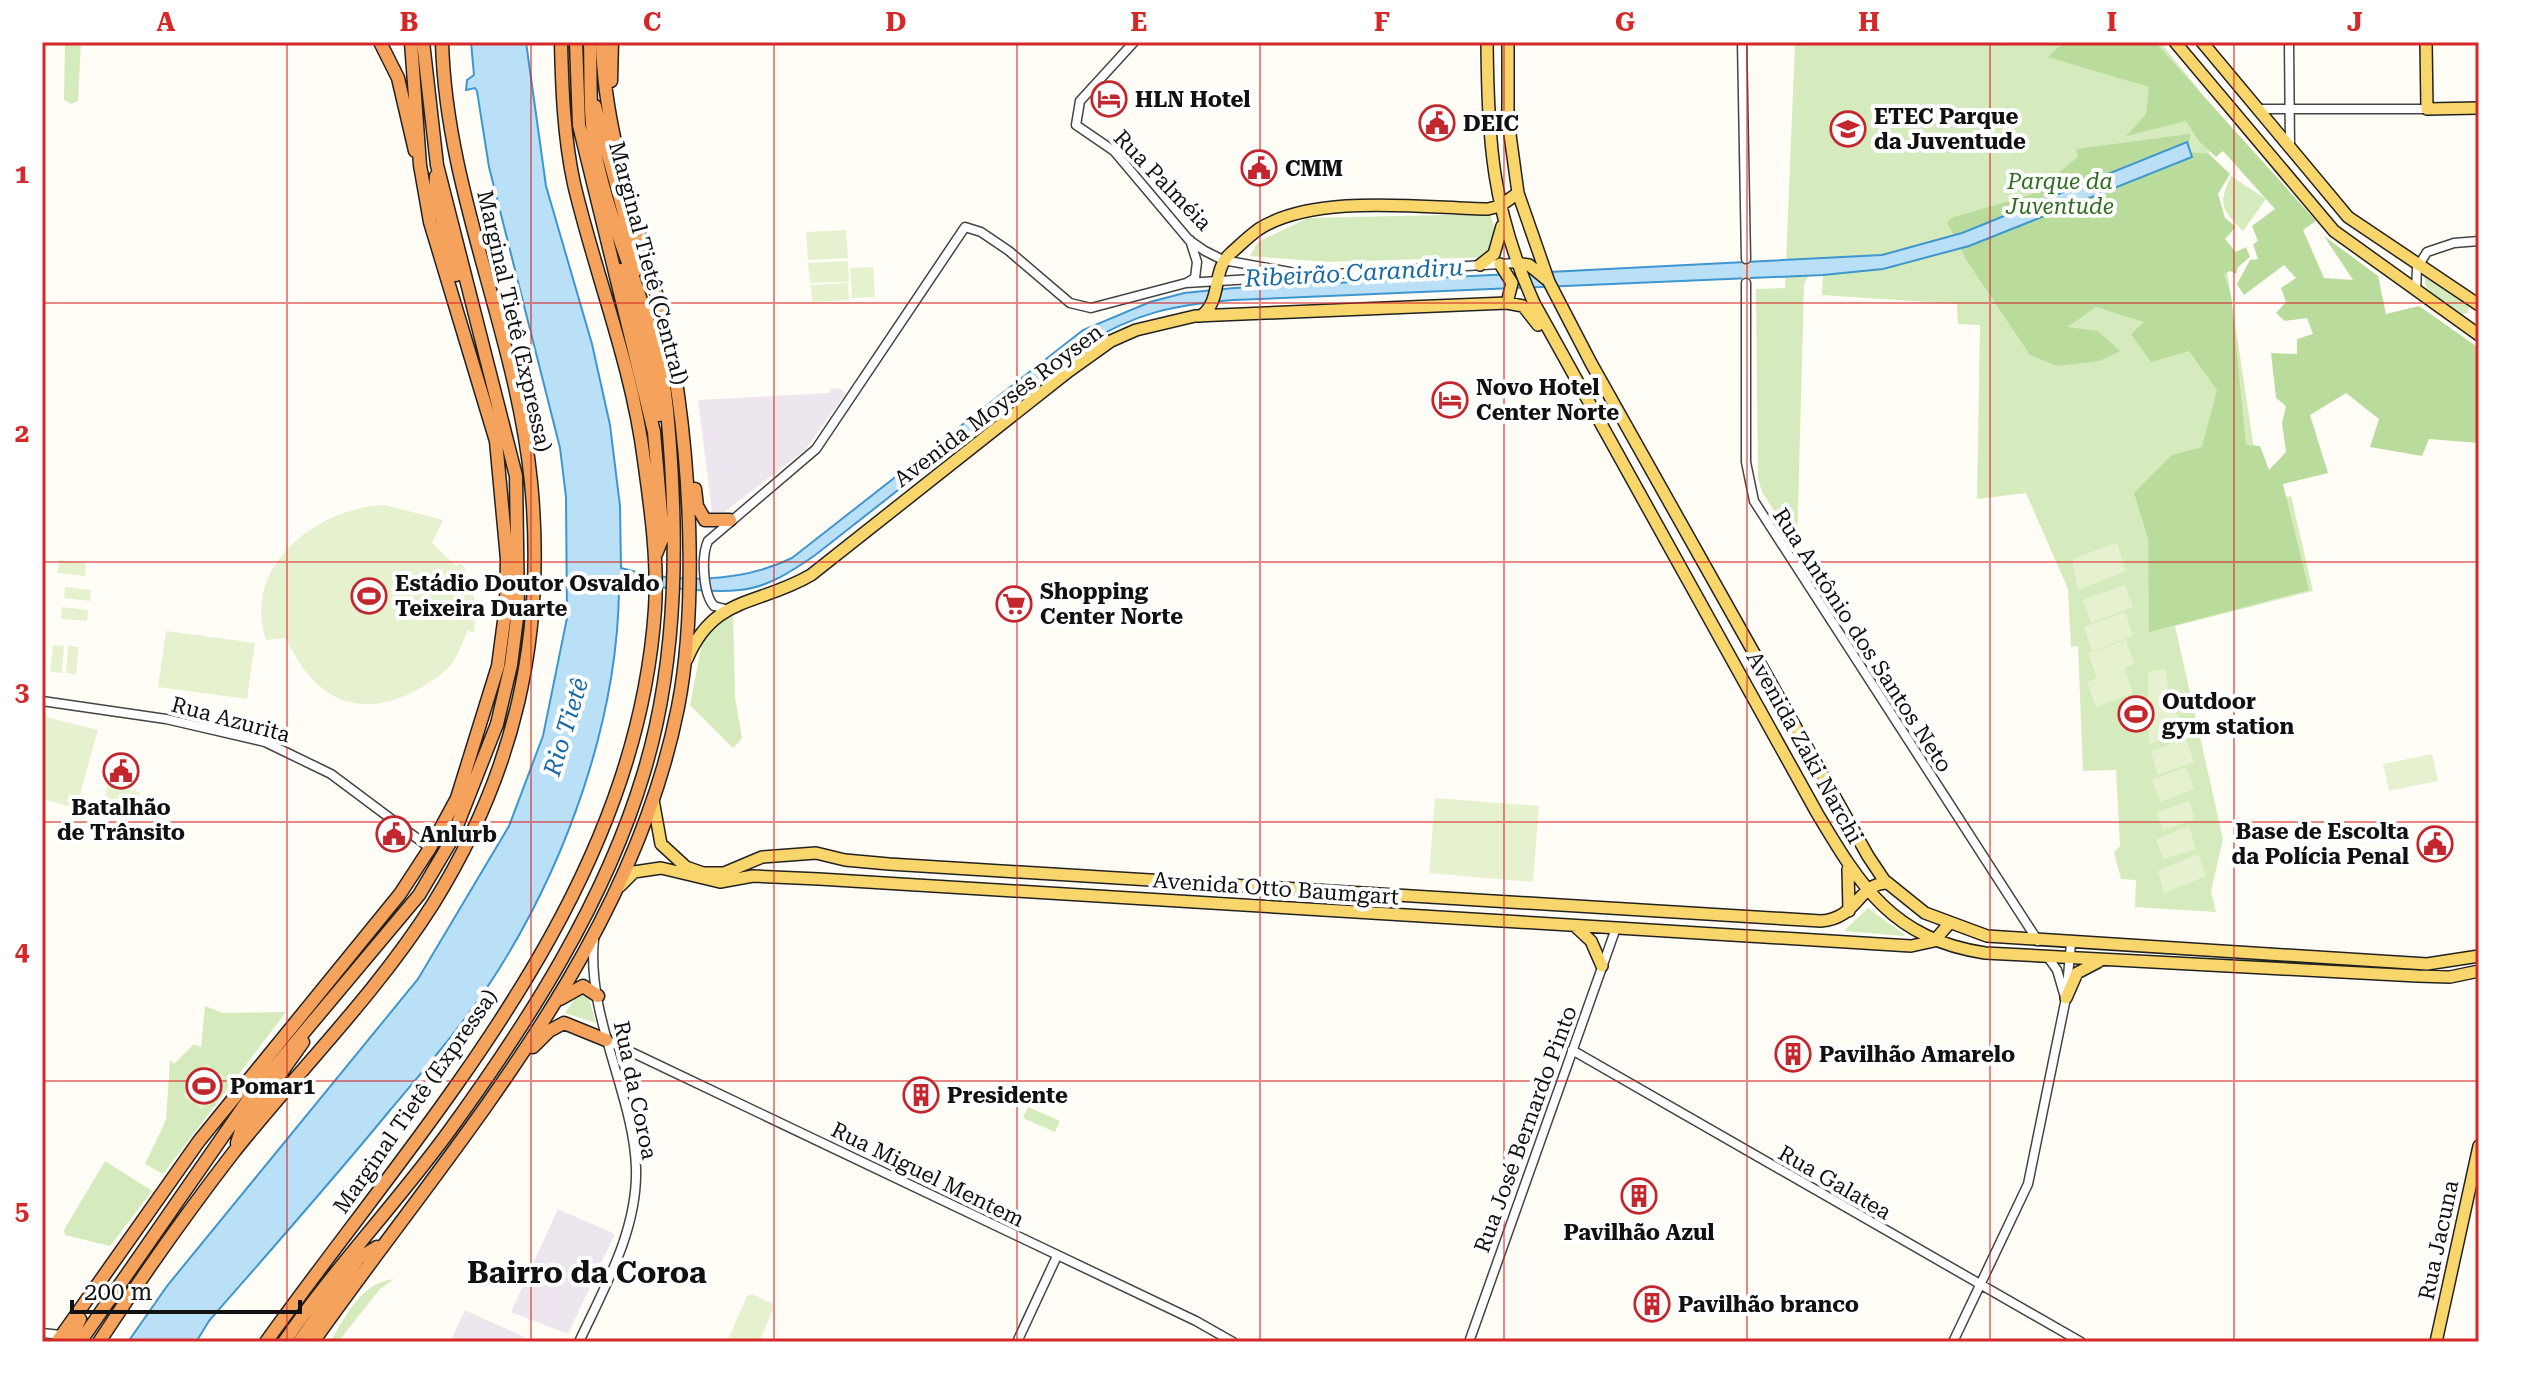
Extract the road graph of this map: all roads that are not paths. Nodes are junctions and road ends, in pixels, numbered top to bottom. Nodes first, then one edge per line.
1 (380, 42) edge
2 (411, 42) edge
3 (423, 42) edge
4 (442, 42) edge
5 (561, 42) edge
6 (576, 42) edge
7 (584, 42) edge
8 (590, 42) edge
9 (602, 42) edge
10 (612, 42) edge
11 (1134, 42) edge
12 (1487, 42) edge
13 (1508, 42) edge
14 (1742, 42) edge
15 (2175, 42) edge
16 (2202, 42) edge
17 (2289, 42) edge
18 (2426, 42) edge
19 (2207, 83) junction
20 (591, 99) junction
21 (607, 104) junction
22 (2479, 108) edge
23 (2257, 109) junction
24 (2290, 109) junction
25 (2427, 109) junction
26 (579, 125) junction
27 (2290, 150) junction
28 (420, 165) junction
29 (437, 165) junction
30 (1518, 193) junction
31 (2332, 200) junction
32 (1502, 212) junction
33 (2318, 213) junction
34 (2348, 217) junction
35 (2334, 231) junction
36 (1189, 240) junction
37 (2479, 241) edge
38 (2396, 249) junction
39 (608, 251) junction
40 (1746, 259) tunnel mouth
41 (1223, 260) junction
42 (2418, 263) junction
43 (1480, 265) junction
44 (1502, 266) junction
45 (1518, 266) junction
46 (1305, 275) junction
47 (2397, 276) junction
48 (1549, 282) junction
49 (1186, 283) junction
50 (1746, 283) tunnel mouth
51 (1217, 285) junction
52 (2416, 291) junction
53 (654, 294) junction
54 (1508, 301) junction
55 (2478, 304) edge
56 (1203, 314) junction
57 (2462, 323) junction
58 (1549, 334) junction
59 (2479, 335) edge
60 (477, 376) junction
61 (678, 396) junction
62 (670, 446) junction
63 (730, 520) junction
64 (655, 561) junction
65 (725, 609) junction
66 (1734, 616) junction
67 (1716, 631) junction
68 (1746, 636) junction
69 (1725, 646) junction
70 (682, 670) junction
71 (42, 701) edge
72 (653, 795) junction
73 (430, 848) junction
74 (802, 854) junction
75 (827, 855) junction
76 (1871, 861) junction
77 (1848, 864) junction
78 (1855, 875) junction
79 (1104, 877) junction
80 (803, 878) junction
81 (1120, 878) junction
82 (826, 879) junction
83 (1888, 883) junction
84 (1867, 890) junction
85 (1102, 897) junction
86 (1118, 898) junction
87 (609, 901) junction
88 (1517, 903) junction
89 (1647, 911) junction
90 (1849, 912) junction
91 (1516, 922) junction
92 (1948, 925) junction
93 (1575, 927) junction
94 (1616, 928) junction
95 (595, 931) junction
96 (1934, 941) junction
97 (2038, 941) junction
98 (2071, 943) junction
99 (2047, 956) junction
100 (2479, 956) edge
101 (2070, 957) junction
102 (2104, 958) junction
103 (1602, 966) junction
104 (2479, 971) edge
105 (598, 996) junction
106 (330, 997) junction
107 (2066, 998) junction
108 (557, 1001) junction
109 (606, 1040) junction
110 (1572, 1050) junction
111 (512, 1069) junction
112 (2479, 1146) edge
113 (233, 1154) junction
114 (2475, 1182) edge
115 (382, 1244) junction
116 (1057, 1256) junction
117 (1981, 1285) junction
118 (42, 1333) edge
119 (62, 1340) edge
120 (314, 1341) edge
121 (80, 1342) edge
122 (99, 1342) edge
123 (266, 1342) edge
124 (284, 1342) edge
125 (299, 1342) edge
126 (579, 1342) edge
127 (1017, 1342) edge
128 (1233, 1342) edge
129 (1469, 1342) edge
130 (1953, 1342) edge
131 (2081, 1342) edge
132 (2436, 1342) edge

1 - 28 highway
2 - 28 highway
3 - 29 highway
4 - 113 highway, Marginal Tietê (Expressa)
5 - 64 highway
6 - 26 highway
7 - 26 highway
8 - 20 highway, Marginal Tietê (Central)
9 - 21 highway
10 - 21 highway
11 - 36 street, Rua Palméia
12 - 32 main road, Avenida Zaki Narchi
13 - 30 main road, Avenida Zaki Narchi
14 - 40 street
15 - 19 main road
16 - 23 main road
17 - 24 street
18 - 25 main road
19 - 23 main road
19 - 33 main road
20 - 53 highway
20 - 62 highway, Marginal Tietê (Central)
21 - 53 highway
22 - 25 main road
23 - 24 street
23 - 27 main road
24 - 25 street
24 - 27 street
26 - 39 highway
27 - 31 main road
28 - 60 highway
29 - 60 highway
29 - 106 highway
30 - 32 main road
30 - 48 main road, Avenida Zaki Narchi
31 - 33 main road
31 - 34 main road
32 - 41 main road
32 - 43 main road
32 - 45 main road, Avenida Zaki Narchi
33 - 35 main road
34 - 35 main road
34 - 38 main road
35 - 47 main road
36 - 41 street, Rua Palméia
36 - 49 street
37 - 42 street
38 - 42 main road
38 - 47 main road
39 - 62 highway
39 - 64 highway
41 - 46 street, Avenida Moysés Roysen
41 - 51 main road
42 - 52 street
42 - 55 main road
43 - 44 street, Avenida Moysés Roysen
43 - 46 street, Avenida Moysés Roysen
44 - 45 street, Avenida Moysés Roysen
44 - 54 main road
45 - 48 main road
45 - 58 main road, Avenida Zaki Narchi
46 - 51 street, Avenida Moysés Roysen
47 - 52 main road
48 - 66 main road, Avenida Zaki Narchi
49 - 51 street, Avenida Moysés Roysen
49 - 63 street, Avenida Moysés Roysen
50 - 97 street, Rua Antônio dos Santos Neto
51 - 56 main road
52 - 57 main road
53 - 61 highway
54 - 56 main road, Avenida Moysés Roysen
54 - 58 main road
55 - 57 main road
56 - 65 main road, Avenida Moysés Roysen
57 - 59 main road
58 - 67 main road, Avenida Zaki Narchi
60 - 73 highway
61 - 63 highway
61 - 70 highway
62 - 124 highway, Marginal Tietê (Central)
63 - 65 street
64 - 123 highway, Marginal Tietê (Expressa)
65 - 70 main road, Avenida Moysés Roysen
66 - 67 main road
66 - 68 main road, Avenida Zaki Narchi
67 - 69 main road, Avenida Zaki Narchi
68 - 69 main road
68 - 76 main road, Avenida Zaki Narchi
69 - 77 main road, Avenida Zaki Narchi
70 - 72 highway
71 - 73 street, Rua Azurita
72 - 74 main road, Avenida Otto Baumgart
72 - 87 highway
73 - 119 highway
74 - 75 main road, Avenida Otto Baumgart
74 - 80 main road
75 - 79 main road, Avenida Otto Baumgart
75 - 82 main road
76 - 78 main road
76 - 83 main road, Avenida Zaki Narchi
77 - 78 main road, Avenida Zaki Narchi
77 - 90 main road
78 - 84 main road, Avenida Zaki Narchi
79 - 81 main road, Avenida Otto Baumgart
79 - 85 main road
80 - 82 main road, Avenida Otto Baumgart
80 - 87 main road, Avenida Otto Baumgart
81 - 86 main road
81 - 88 main road, Avenida Otto Baumgart
82 - 85 main road, Avenida Otto Baumgart
83 - 84 main road
83 - 92 main road, Avenida Zaki Narchi
84 - 90 main road
84 - 96 main road, Avenida Zaki Narchi
85 - 86 main road, Avenida Otto Baumgart
86 - 91 main road, Avenida Otto Baumgart
87 - 95 highway
88 - 89 main road, Avenida Otto Baumgart
88 - 91 main road
89 - 90 main road, Avenida Otto Baumgart
89 - 94 main road
91 - 93 main road, Avenida Otto Baumgart
92 - 96 main road
92 - 97 main road, Avenida Zaki Narchi
93 - 94 main road, Avenida Otto Baumgart
93 - 103 main road
94 - 96 main road, Avenida Otto Baumgart
94 - 103 street, Rua José Bernardo Pinto
95 - 105 street, Rua da Coroa
95 - 108 highway
96 - 99 main road, Avenida Zaki Narchi
97 - 98 main road, Avenida Zaki Narchi
98 - 100 main road, Avenida Zaki Narchi
98 - 101 street
99 - 101 main road, Avenida Zaki Narchi
99 - 107 street
101 - 102 main road, Avenida Zaki Narchi
101 - 107 street
102 - 104 main road, Avenida Zaki Narchi
102 - 107 main road
103 - 110 street, Rua José Bernardo Pinto
105 - 108 highway
105 - 109 street, Rua da Coroa
106 - 113 highway
106 - 121 highway
107 - 117 street
108 - 111 highway
109 - 111 highway
109 - 116 street, Rua Miguel Mentem
109 - 126 street, Rua da Coroa
110 - 117 street, Rua Galatea
110 - 129 street, Rua José Bernardo Pinto
111 - 115 highway
112 - 114 main road, Rua Jacuna
113 - 122 highway, Marginal Tietê (Expressa)
114 - 132 main road, Rua Jacuna
115 - 120 highway
115 - 125 highway
116 - 127 street
116 - 128 street, Rua Miguel Mentem
117 - 130 street
117 - 131 street, Rua Galatea
118 - 119 street

